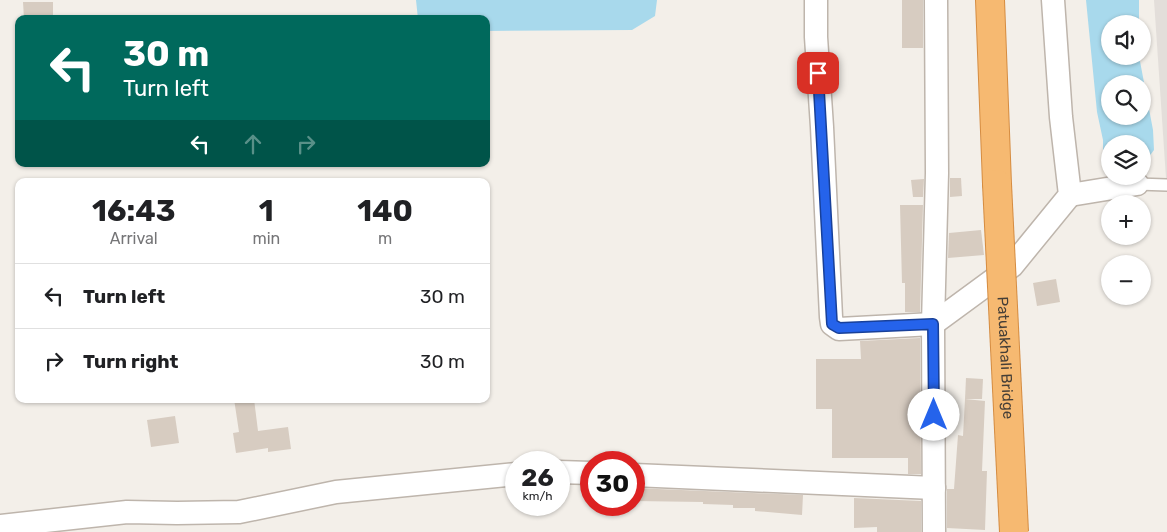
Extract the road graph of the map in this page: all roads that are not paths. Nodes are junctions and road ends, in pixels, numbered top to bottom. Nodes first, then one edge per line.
1 (816, 0) edge
2 (936, 0) edge
3 (990, 0) edge
4 (1053, 0) edge
5 (1151, 184) edge
6 (1132, 185) edge
7 (1167, 185) edge
8 (1070, 195) junction
9 (933, 324) junction
10 (505, 475) edge
11 (645, 475) edge
12 (934, 488) junction
13 (0, 526) edge
14 (934, 532) edge
15 (1014, 532) edge

1 - 9 street
2 - 9 street
3 - 15 highway, Patuakhali Bridge, bridge
4 - 8 street
5 - 7 lane
6 - 8 street
8 - 9 street
9 - 12 street
10 - 13 street
11 - 12 street
12 - 14 street

